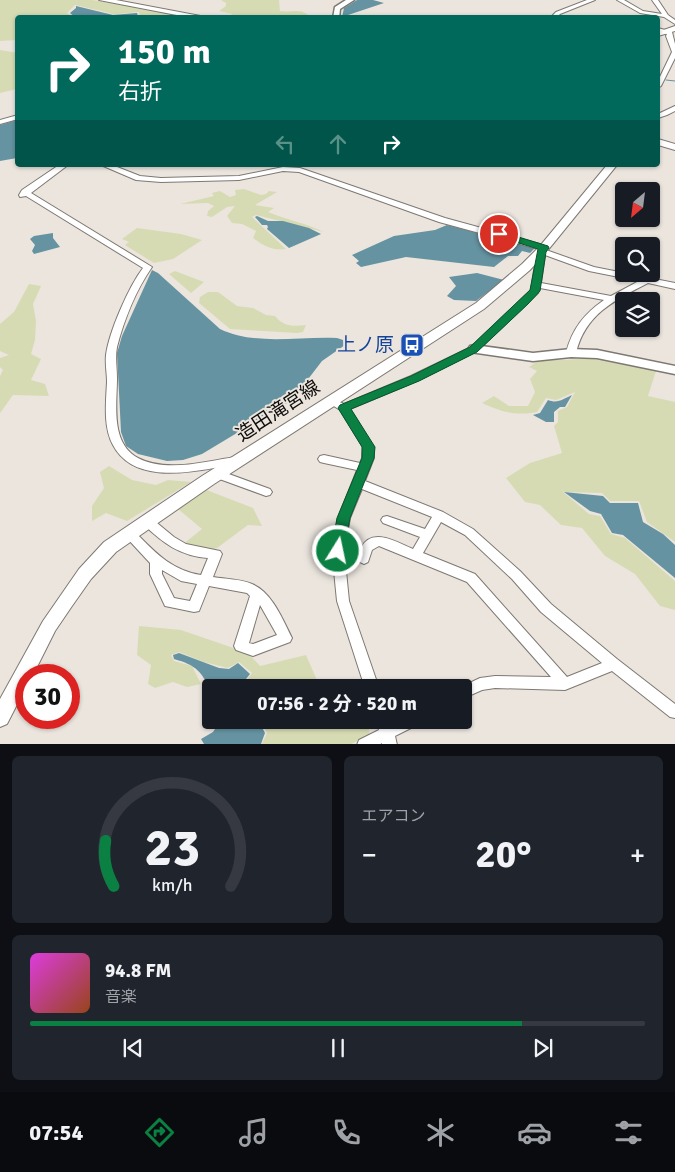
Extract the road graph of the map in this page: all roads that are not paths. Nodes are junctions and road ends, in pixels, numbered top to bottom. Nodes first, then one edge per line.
1 (103, 0) edge
2 (351, 0) edge
3 (592, 0) edge
4 (620, 0) edge
5 (655, 0) edge
6 (190, 15) edge
7 (336, 15) edge
8 (556, 15) edge
9 (666, 16) junction
10 (675, 22) edge
11 (666, 32) edge
12 (674, 56) edge
13 (660, 82) edge
14 (675, 108) edge
15 (660, 114) edge
16 (15, 118) edge
17 (0, 122) edge
18 (660, 143) edge
19 (675, 147) edge
20 (61, 167) edge
21 (110, 167) edge
22 (610, 167) edge
23 (543, 249) junction
24 (615, 274) edge
25 (644, 282) edge
26 (652, 282) edge
27 (537, 285) junction
28 (675, 286) edge
29 (611, 299) junction
30 (474, 349) junction
31 (570, 353) junction
32 (675, 370) edge
33 (338, 404) junction
34 (324, 459) dead end
35 (239, 460) junction
36 (365, 468) junction
37 (218, 474) junction
38 (359, 483) junction
39 (266, 492) dead end
40 (439, 515) junction
41 (387, 520) dead end
42 (147, 521) junction
43 (129, 532) junction
44 (428, 535) junction
45 (418, 552) dead end
46 (364, 559) dead end
47 (156, 561) junction
48 (205, 580) junction
49 (257, 594) dead end
50 (612, 663) junction
51 (369, 679) edge
52 (565, 684) junction
53 (472, 688) edge
54 (675, 712) edge
55 (0, 718) edge
56 (387, 733) edge
57 (364, 744) edge

1 - 6 main road
2 - 7 street
3 - 8 street
4 - 9 street
5 - 9 street
9 - 10 street
11 - 12 street
12 - 13 street
14 - 15 street
16 - 17 street
18 - 19 main road
20 - 35 street
21 - 23 street
22 - 23 main road, 造田滝宮線
23 - 24 street
23 - 27 street
23 - 33 main road, 造田滝宮線
25 - 29 street
26 - 28 street
27 - 29 street
27 - 30 street
29 - 31 street
30 - 31 street
30 - 33 street
31 - 32 street
33 - 35 main road, 造田滝宮線
33 - 36 street
34 - 36 street
35 - 37 main road, 造田滝宮線
36 - 38 street
37 - 39 street
37 - 42 main road, 造田滝宮線
38 - 40 street
38 - 51 street
40 - 44 street
40 - 50 street
41 - 44 street
42 - 43 main road, 造田滝宮線
42 - 48 street
43 - 47 street
43 - 55 main road, 造田滝宮線
44 - 45 street
46 - 52 street
47 - 48 street
47 - 48 street
48 - 49 street
50 - 52 street
50 - 54 street
52 - 53 street
56 - 57 street

